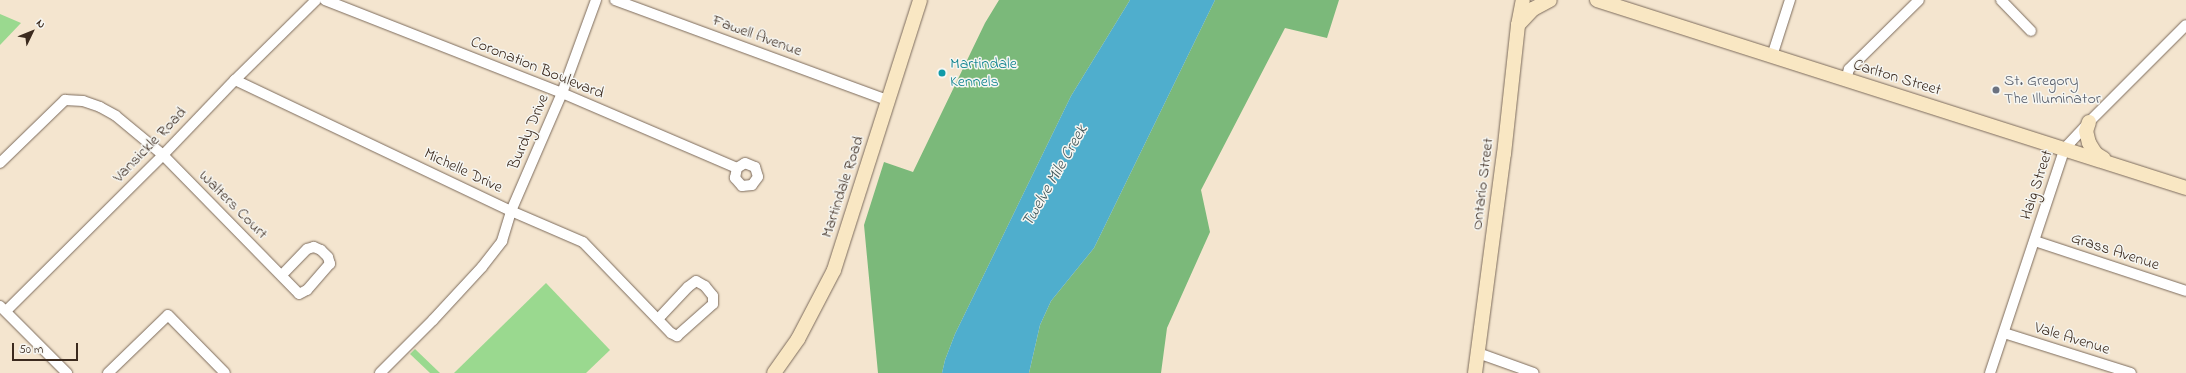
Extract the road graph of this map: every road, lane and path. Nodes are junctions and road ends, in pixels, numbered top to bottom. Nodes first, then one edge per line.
1 (316, 0) edge
2 (325, 0) edge
3 (596, 0) edge
4 (615, 0) edge
5 (920, 0) edge
6 (1523, 0) edge
7 (1550, 0) edge
8 (1597, 0) edge
9 (1790, 0) edge
10 (1919, 0) edge
11 (2000, 0) edge
12 (1518, 25) junction
13 (2186, 25) edge
14 (2031, 31) dead end
15 (1772, 56) junction
16 (235, 80) junction
17 (1846, 80) junction
18 (562, 93) junction
19 (889, 101) junction
20 (2089, 122) junction
21 (2065, 148) junction
22 (163, 155) junction
23 (0, 163) edge
24 (2113, 164) junction
25 (737, 168) dead end
26 (2186, 188) edge
27 (511, 211) junction
28 (2035, 242) junction
29 (282, 276) junction
30 (2186, 291) edge
31 (3, 309) edge
32 (658, 319) junction
33 (2004, 333) junction
34 (1478, 353) junction
35 (67, 373) edge
36 (108, 373) edge
37 (225, 373) edge
38 (380, 373) edge
39 (774, 373) edge
40 (1475, 373) edge
41 (1534, 373) edge
42 (1990, 373) edge
43 (2132, 373) edge

1 - 16 street, Vansickle Road
2 - 18 street, Coronation Boulevard
3 - 18 street, Burdy Drive
4 - 19 street, Fawell Avenue
5 - 19 main road, Martindale Road
6 - 12 main road, Ontario Street
7 - 12 main road
8 - 15 main road, Carlton Street
9 - 15 street
10 - 17 street
11 - 14 street
12 - 34 main road, Ontario Street
13 - 20 street, Haig Street
15 - 17 main road, Carlton Street
16 - 22 street, Vansickle Road
16 - 27 street, Michelle Drive
17 - 21 main road, Carlton Street
18 - 25 street, Coronation Boulevard
18 - 27 street, Burdy Drive
19 - 39 main road, Martindale Road
20 - 21 street, Haig Street
20 - 24 main road
21 - 24 main road, Carlton Street
21 - 28 street, Haig Street
22 - 23 street, Walters Court
22 - 29 street, Walters Court
22 - 31 street, Vansickle Road
24 - 26 main road, Carlton Street
27 - 32 street, Michelle Drive
27 - 38 street, Burdy Drive
28 - 30 street, Grass Avenue
28 - 33 street, Haig Street
29 - 29 street, Walters Court
31 - 35 street
32 - 32 street, Michelle Drive
33 - 42 street, Haig Street
33 - 43 street, Vale Avenue
34 - 40 main road, Ontario Street
34 - 41 street
36 - 37 street

